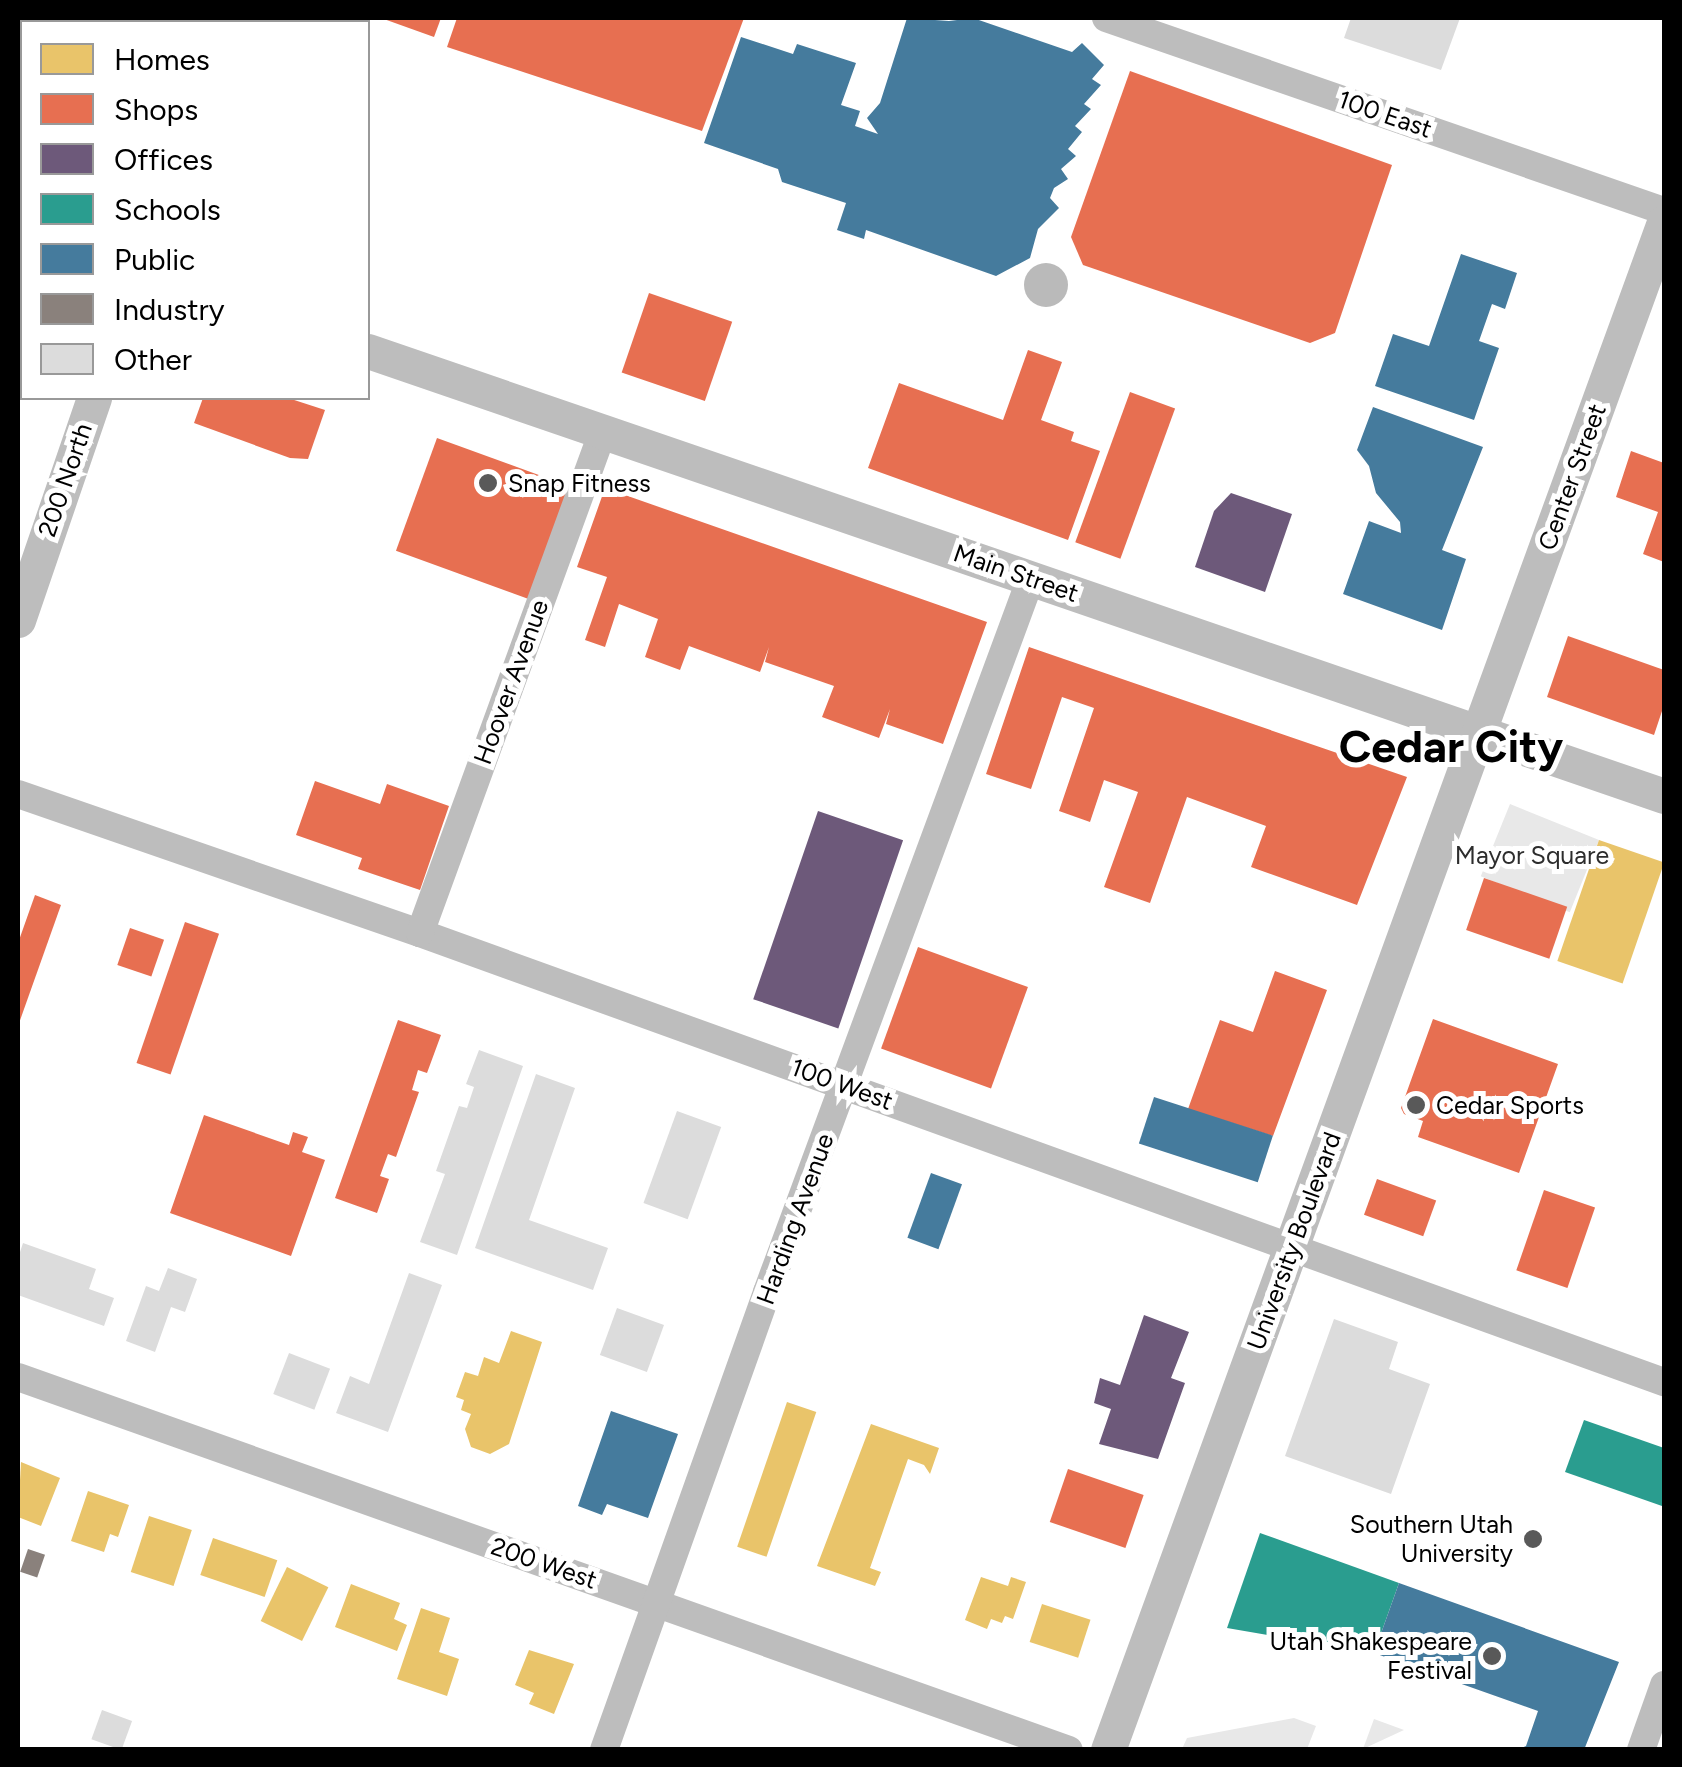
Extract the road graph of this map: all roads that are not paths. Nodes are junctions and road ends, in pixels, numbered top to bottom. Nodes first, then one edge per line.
1 (1106, 18) edge
2 (1664, 211) edge
3 (1664, 222) edge
4 (370, 352) edge
5 (93, 400) edge
6 (603, 431) junction
7 (1031, 578) junction
8 (18, 620) edge
9 (1479, 732) junction
10 (18, 794) edge
11 (1664, 796) edge
12 (420, 933) junction
13 (845, 1086) junction
14 (1291, 1248) junction
15 (18, 1377) edge
16 (1664, 1382) edge
17 (657, 1603) junction
18 (1664, 1685) edge
19 (604, 1750) edge
20 (1070, 1750) edge
21 (1108, 1750) edge
22 (1641, 1750) edge

1 - 2 street, 100 East
3 - 9 main road, Center Street
4 - 6 main road, Main Street
5 - 8 main road, 200 North
6 - 7 main road, Main Street
6 - 12 street, Hoover Avenue
7 - 9 main road, Main Street
7 - 13 street, Harding Avenue
9 - 11 main road, Main Street
9 - 14 main road, University Boulevard
10 - 12 street, 100 West
12 - 13 street, 100 West
13 - 14 street, 100 West
13 - 17 street, Harding Avenue
14 - 16 street, 100 West
14 - 21 main road, University Boulevard
15 - 17 street, 200 West
17 - 19 street, Harding Avenue
17 - 20 street, 200 West
18 - 22 street

